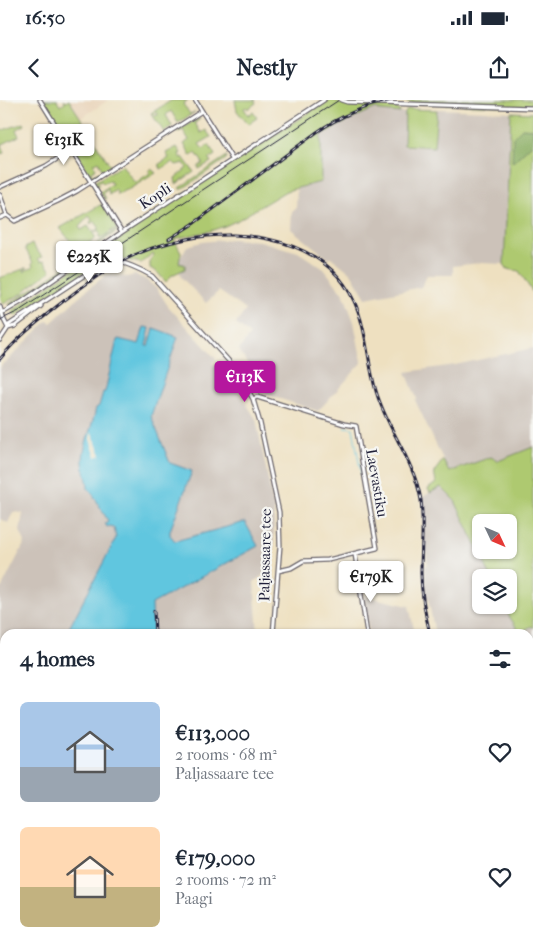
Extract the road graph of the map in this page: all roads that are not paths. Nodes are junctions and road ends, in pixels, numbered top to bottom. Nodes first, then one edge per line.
1 (41, 100) edge
2 (195, 100) edge
3 (324, 100) edge
4 (341, 100) edge
5 (533, 108) edge
6 (202, 111) junction
7 (71, 150) junction
8 (232, 159) junction
9 (91, 182) junction
10 (0, 187) edge
11 (0, 194) edge
12 (7, 215) junction
13 (0, 218) edge
14 (122, 232) junction
15 (0, 307) edge
16 (1, 313) edge
17 (8, 327) junction
18 (0, 340) edge
19 (253, 399) junction
20 (355, 554) junction
21 (278, 571) junction
22 (273, 629) edge
23 (365, 629) edge

1 - 7 street
2 - 6 street
3 - 8 street, Kopli
4 - 5 street
6 - 8 street
6 - 9 street
7 - 9 street
7 - 10 street
8 - 14 street, Kopli
9 - 12 street
9 - 14 street
11 - 12 street
12 - 13 street
14 - 16 street, Kopli
15 - 16 street
16 - 17 street
17 - 18 street
17 - 19 street, Paljassaare tee
19 - 20 street, Laevastiku
19 - 21 street, Paljassaare tee
20 - 21 street, Laevastiku
20 - 23 street
21 - 22 street, Paljassaare tee

